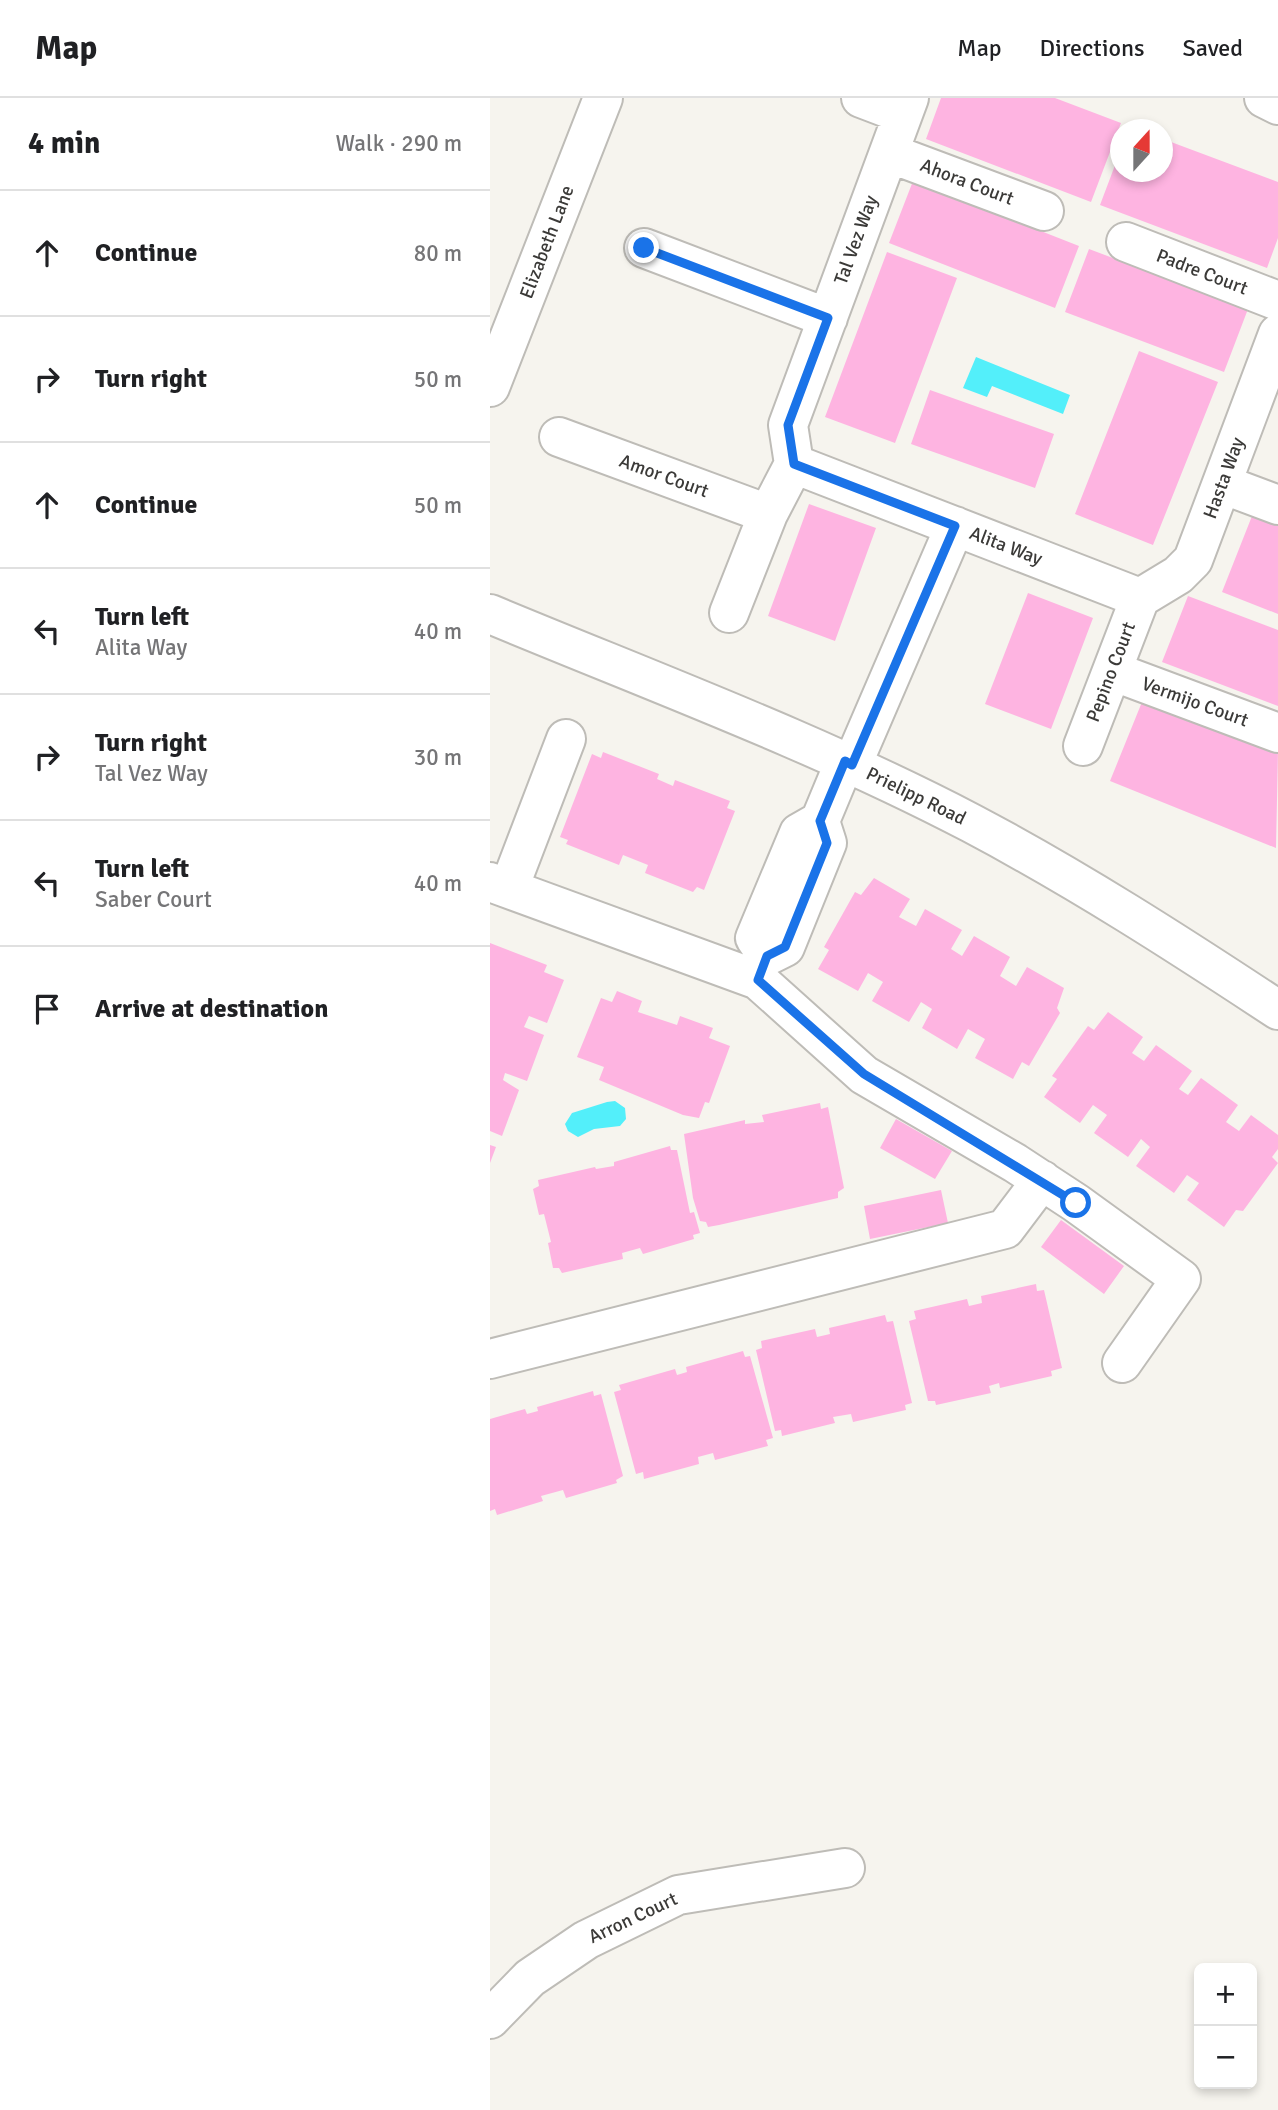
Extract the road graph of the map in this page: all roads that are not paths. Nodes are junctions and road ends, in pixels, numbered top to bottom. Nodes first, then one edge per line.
1 (603, 98) edge
2 (861, 98) edge
3 (906, 106) edge
4 (889, 153) junction
5 (1044, 211) dead end
6 (1126, 242) dead end
7 (644, 248) dead end
8 (1278, 301) edge
9 (828, 318) junction
10 (1278, 334) edge
11 (490, 387) edge
12 (559, 437) dead end
13 (794, 464) junction
14 (1222, 484) junction
15 (1278, 505) edge
16 (768, 514) junction
17 (955, 526) junction
18 (1140, 598) junction
19 (729, 613) dead end
20 (490, 614) edge
21 (1112, 671) junction
22 (1278, 733) edge
23 (566, 739) dead end
24 (1083, 746) dead end
25 (849, 763) junction
26 (499, 885) edge
27 (762, 968) junction
28 (1278, 1010) edge
29 (1042, 1180) junction
30 (490, 1359) edge
31 (1122, 1363) dead end
32 (845, 1868) dead end
33 (490, 2019) edge

1 - 11 street, Elizabeth Lane
2 - 3 street
3 - 4 street, Tal Vez Way
4 - 5 street, Ahora Court
4 - 9 street, Tal Vez Way
6 - 8 street, Padre Court
7 - 9 street
9 - 13 street, Tal Vez Way
10 - 14 street, Hasta Way
12 - 16 street, Amor Court
13 - 16 street
13 - 17 street, Alita Way
14 - 15 street
14 - 18 street, Hasta Way
16 - 19 street
17 - 18 street, Alita Way
17 - 25 street
18 - 21 street, Pepino Court
20 - 25 street, Prielipp Road
21 - 22 street, Vermijo Court
21 - 24 street, Pepino Court
23 - 26 street
25 - 27 street
25 - 28 street, Prielipp Road
26 - 27 street
27 - 29 street
29 - 30 street
29 - 31 street
32 - 33 street, Arron Court

